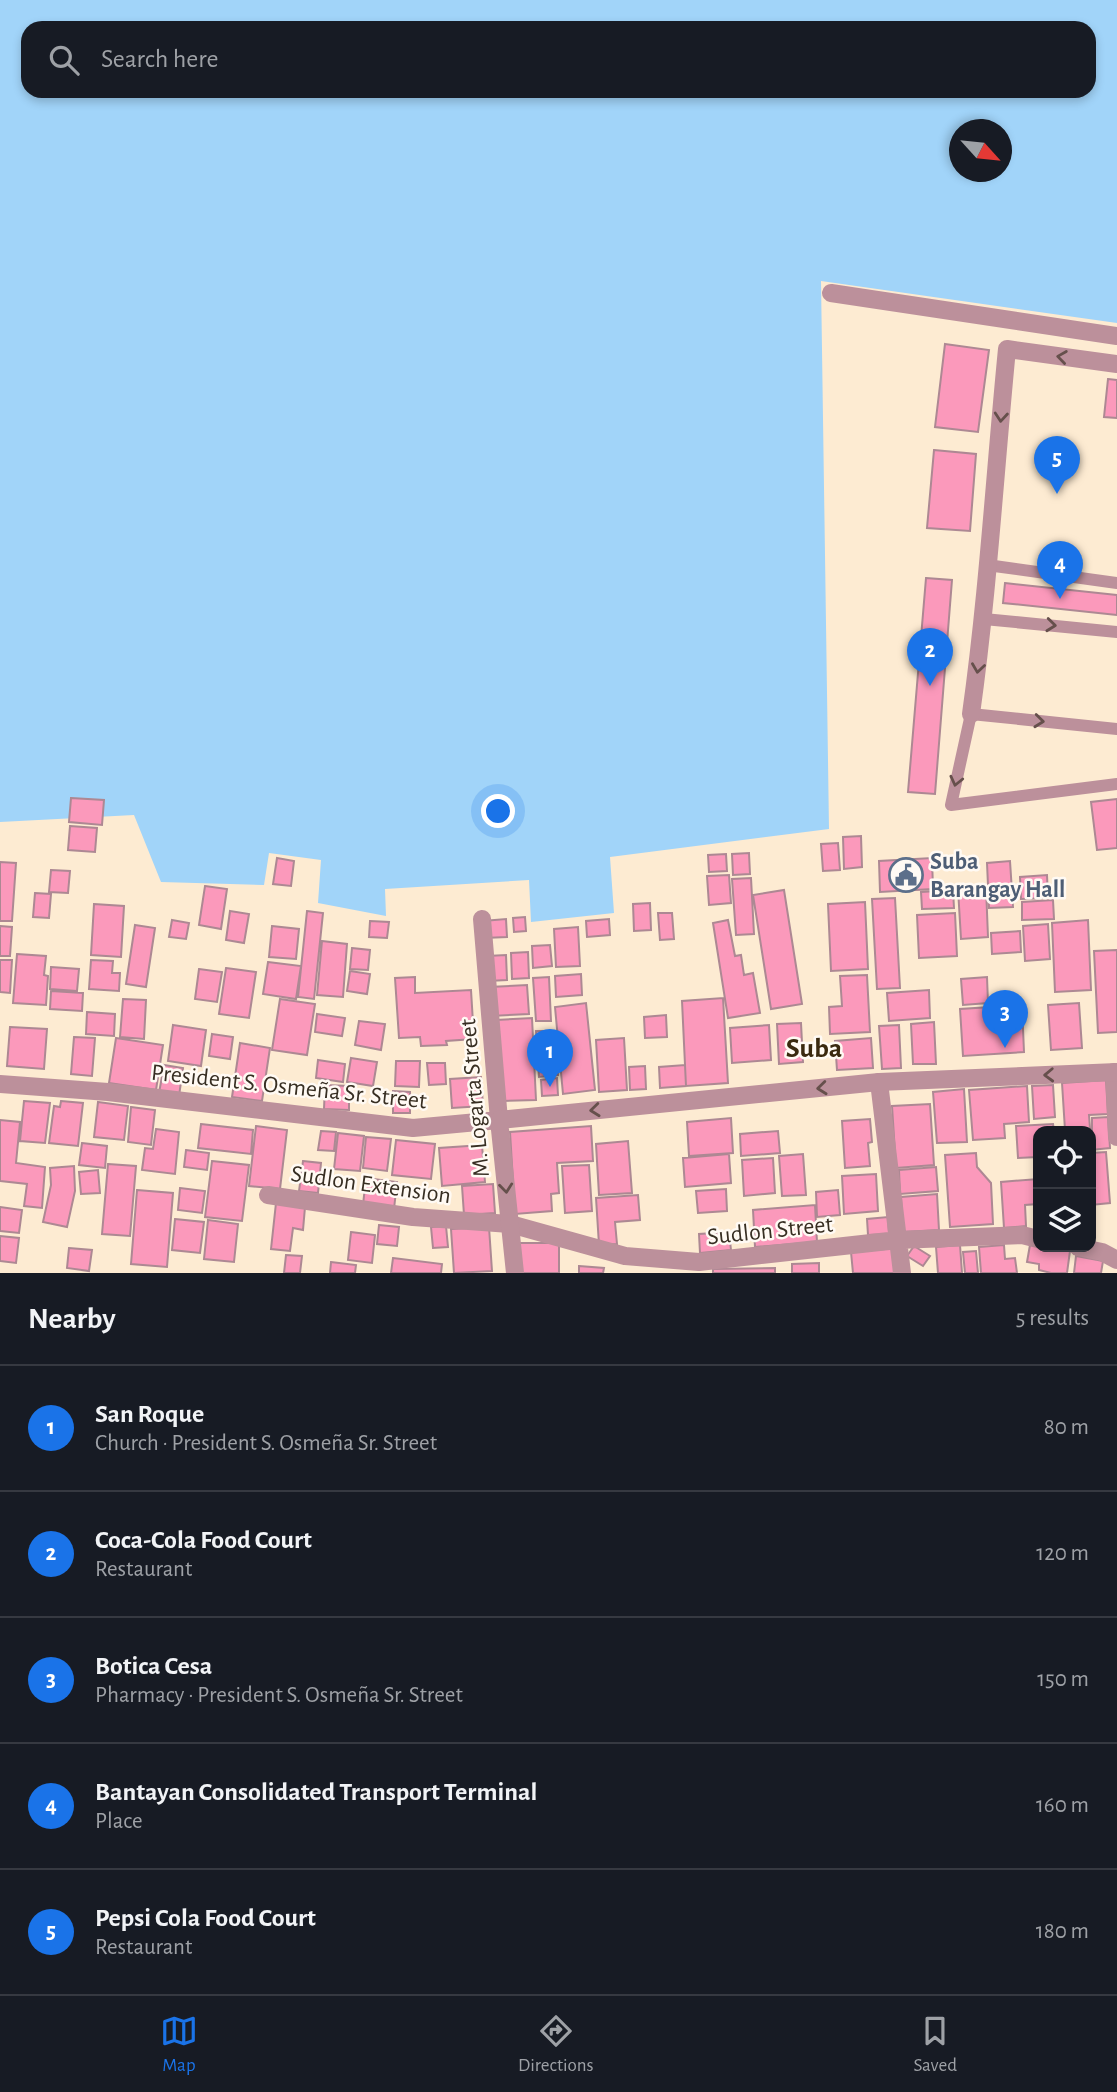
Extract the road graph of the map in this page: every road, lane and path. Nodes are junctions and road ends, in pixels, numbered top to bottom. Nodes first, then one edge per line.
1 (831, 293) dead end
2 (1117, 337) edge
3 (1117, 364) edge
4 (987, 565) junction
5 (1117, 583) edge
6 (984, 619) junction
7 (1117, 632) edge
8 (971, 714) junction
9 (1117, 729) edge
10 (1117, 783) edge
11 (482, 919) dead end
12 (1115, 1072) edge
13 (879, 1082) junction
14 (0, 1084) edge
15 (499, 1120) junction
16 (1117, 1137) edge
17 (268, 1195) dead end
18 (510, 1224) junction
19 (1033, 1237) edge
20 (898, 1240) junction
21 (1096, 1251) edge
22 (1117, 1260) edge
23 (515, 1273) edge
24 (902, 1273) edge

1 - 2 street
3 -> 4 street
4 - 5 lane
4 - 6 street
6 -> 7 lane
6 -> 8 street
8 -> 9 lane
8 -> 10 lane
11 - 15 street, M. Logarta Street
12 -> 13 street, President S. Osmeña Sr. Street
12 - 16 street
13 -> 15 street, President S. Osmeña Sr. Street
13 - 20 street
14 - 15 street, President S. Osmeña Sr. Street
15 -> 18 street, M. Logarta Street
17 - 18 street, Sudlon Extension
18 - 20 street, Sudlon Street
18 - 23 street, M. Logarta Street
19 - 20 street, Sudlon Street
20 - 24 street
21 - 22 street

